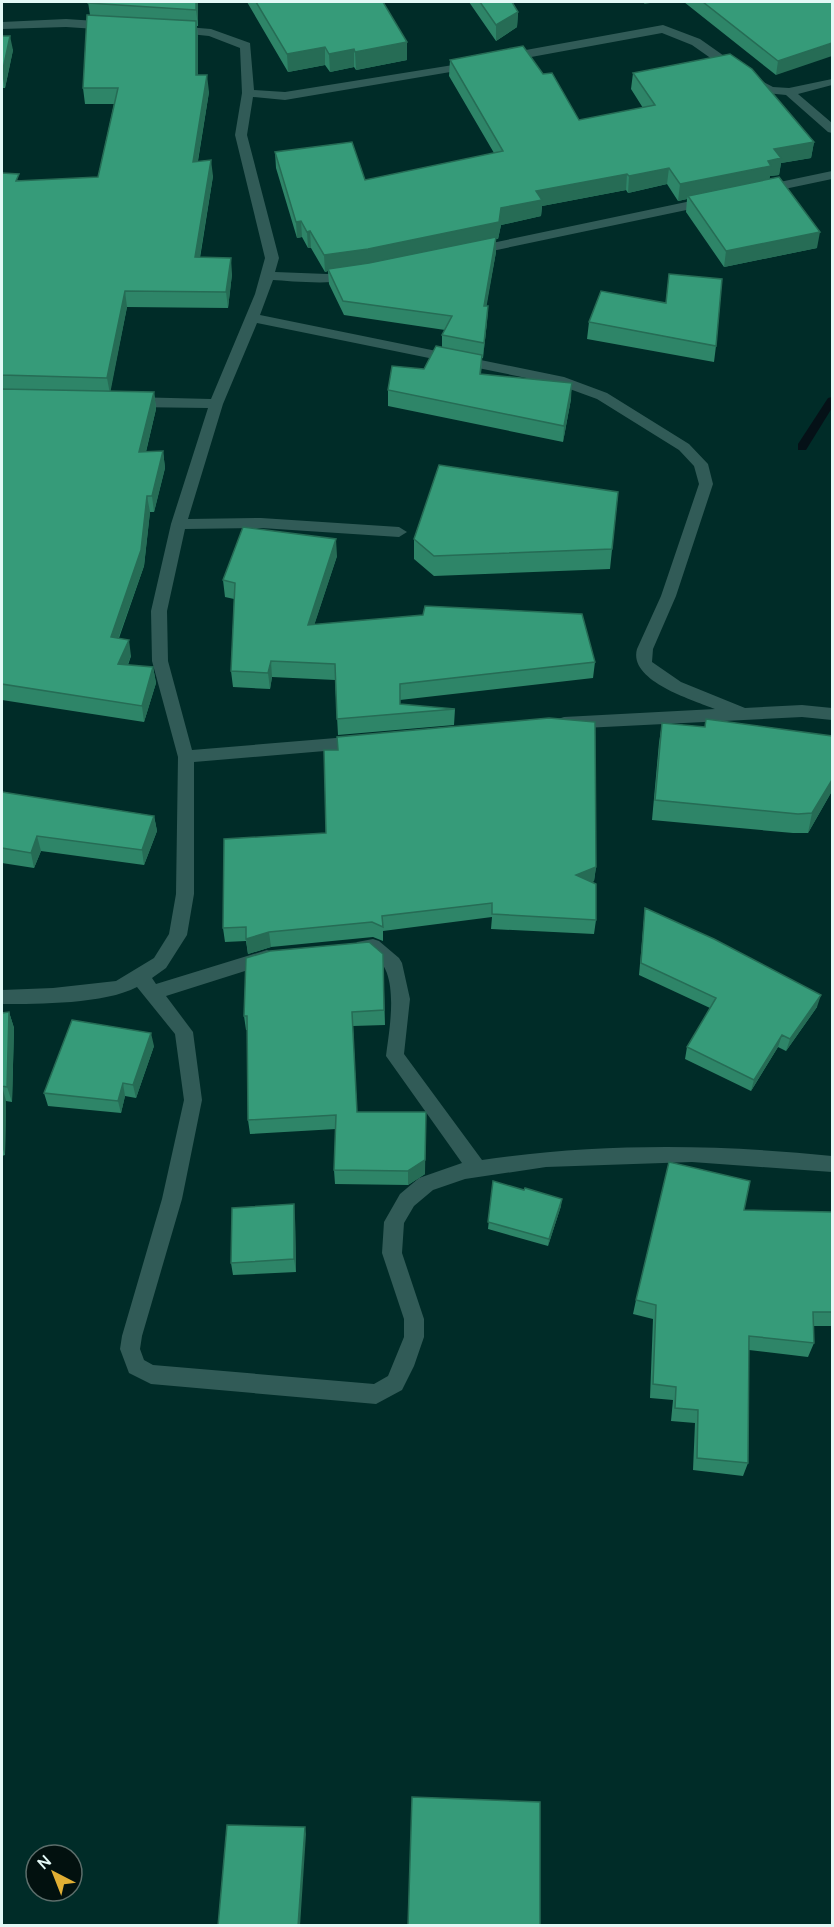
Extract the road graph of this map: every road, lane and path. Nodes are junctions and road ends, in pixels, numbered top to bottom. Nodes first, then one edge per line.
1 (2, 26) edge
2 (119, 26) edge
3 (161, 29) edge
4 (832, 82) edge
5 (789, 92) junction
6 (248, 93) junction
7 (832, 129) edge
8 (832, 175) edge
9 (744, 194) edge
10 (720, 199) edge
11 (463, 253) edge
12 (369, 272) edge
13 (267, 276) junction
14 (253, 318) junction
15 (121, 401) edge
16 (216, 404) junction
17 (179, 524) junction
18 (399, 532) dead end
19 (741, 713) junction
20 (832, 714) edge
21 (543, 725) edge
22 (376, 740) edge
23 (186, 757) junction
24 (342, 949) edge
25 (281, 955) edge
26 (146, 985) junction
27 (2, 997) edge
28 (832, 1164) edge
29 (478, 1170) junction

1 - 2 street
3 - 6 street
4 - 5 street
5 - 6 street
5 - 7 street
6 - 13 street
8 - 9 street
10 - 11 street
12 - 13 street
13 - 14 street
14 - 16 street
14 - 19 street
15 - 16 street
16 - 17 street
17 - 18 street
17 - 23 street
19 - 20 street
19 - 21 street
22 - 23 street
23 - 26 street
24 - 29 street
25 - 26 street
26 - 27 street
26 - 29 street
28 - 29 street

